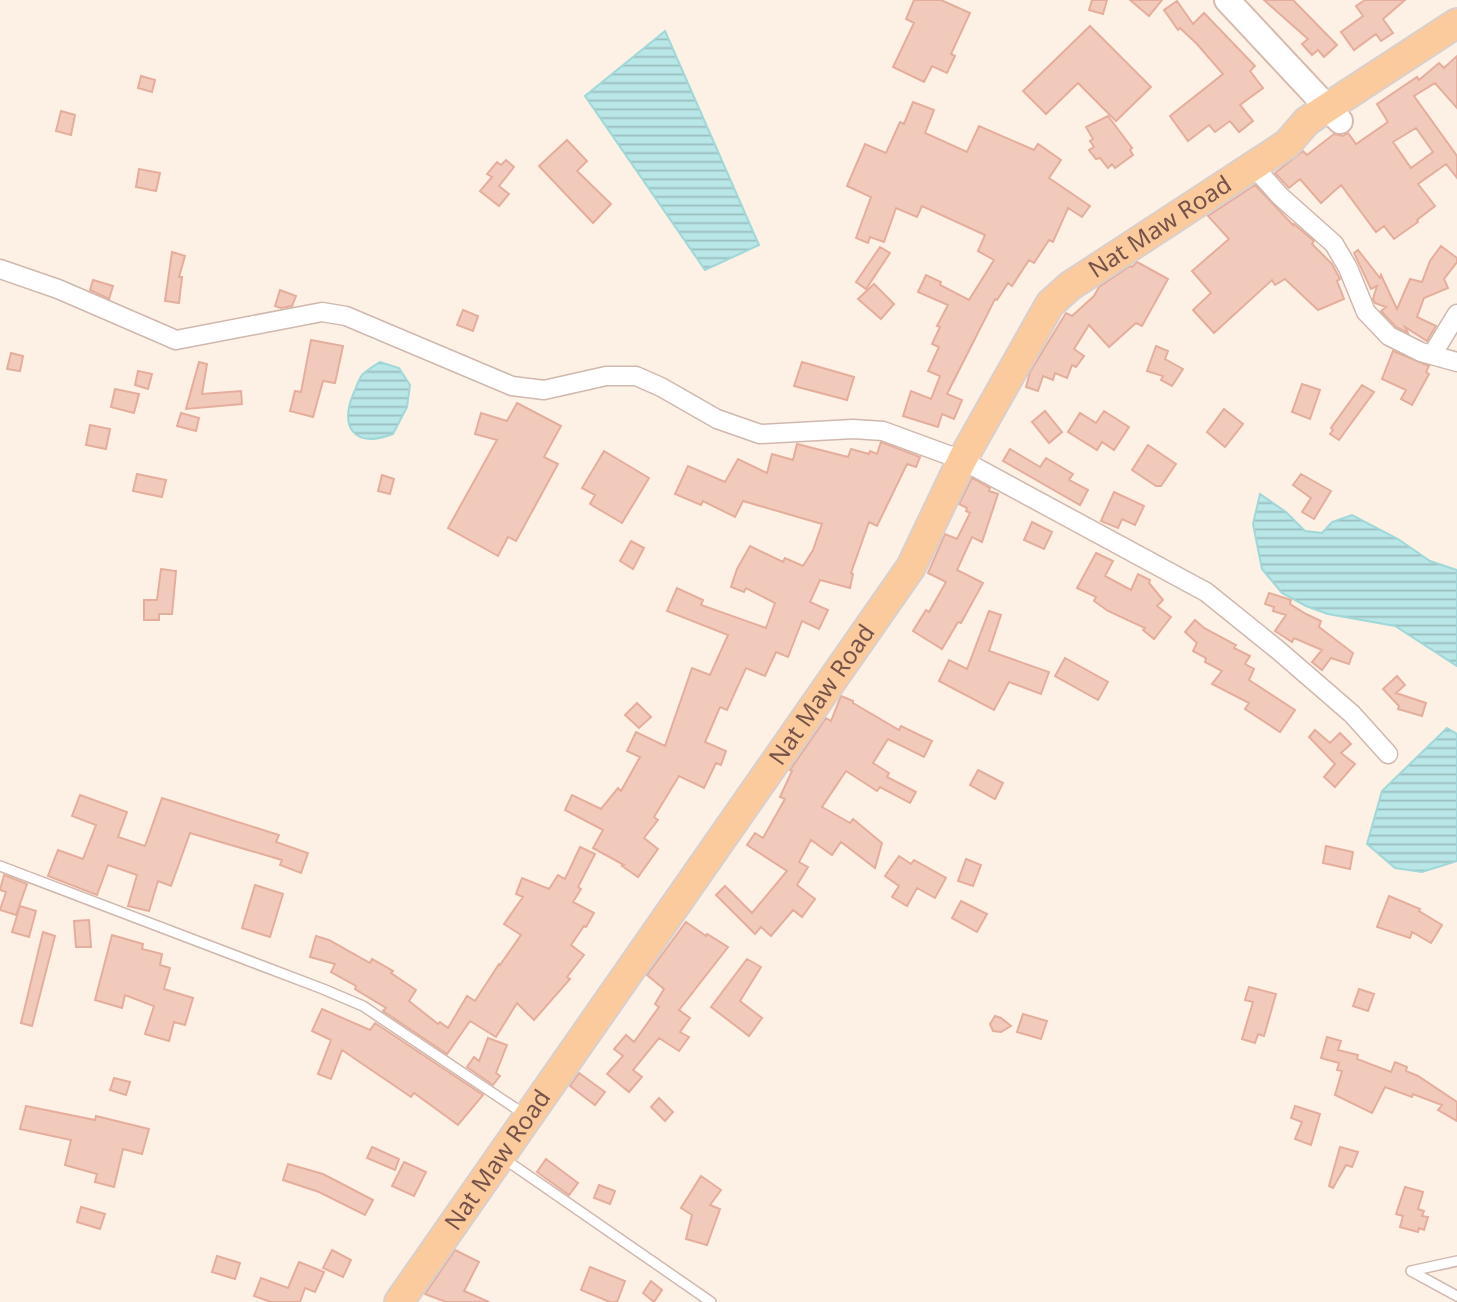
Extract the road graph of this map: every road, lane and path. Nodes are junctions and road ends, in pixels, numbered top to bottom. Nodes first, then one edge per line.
1 (1227, 0) edge
2 (1457, 23) edge
3 (1457, 43) edge
4 (1335, 114) junction
5 (1254, 167) junction
6 (0, 269) edge
7 (1457, 314) edge
8 (1432, 355) junction
9 (1457, 362) edge
10 (962, 460) junction
11 (1388, 754) dead end
12 (0, 866) edge
13 (526, 1116) junction
14 (499, 1156) junction
15 (1457, 1261) edge
16 (1457, 1297) edge
17 (399, 1302) edge
18 (712, 1302) edge

1 - 4 main road
2 - 4 main road, Nat Maw Road
3 - 4 main road, Nat Maw Road
4 - 5 main road, Nat Maw Road
5 - 8 street
5 - 10 main road, Nat Maw Road
6 - 10 street
7 - 8 street
8 - 9 street
10 - 11 street
10 - 13 main road, Nat Maw Road
12 - 13 lane
13 - 14 main road, Nat Maw Road
14 - 17 main road, Nat Maw Road
14 - 18 lane
15 - 16 lane

